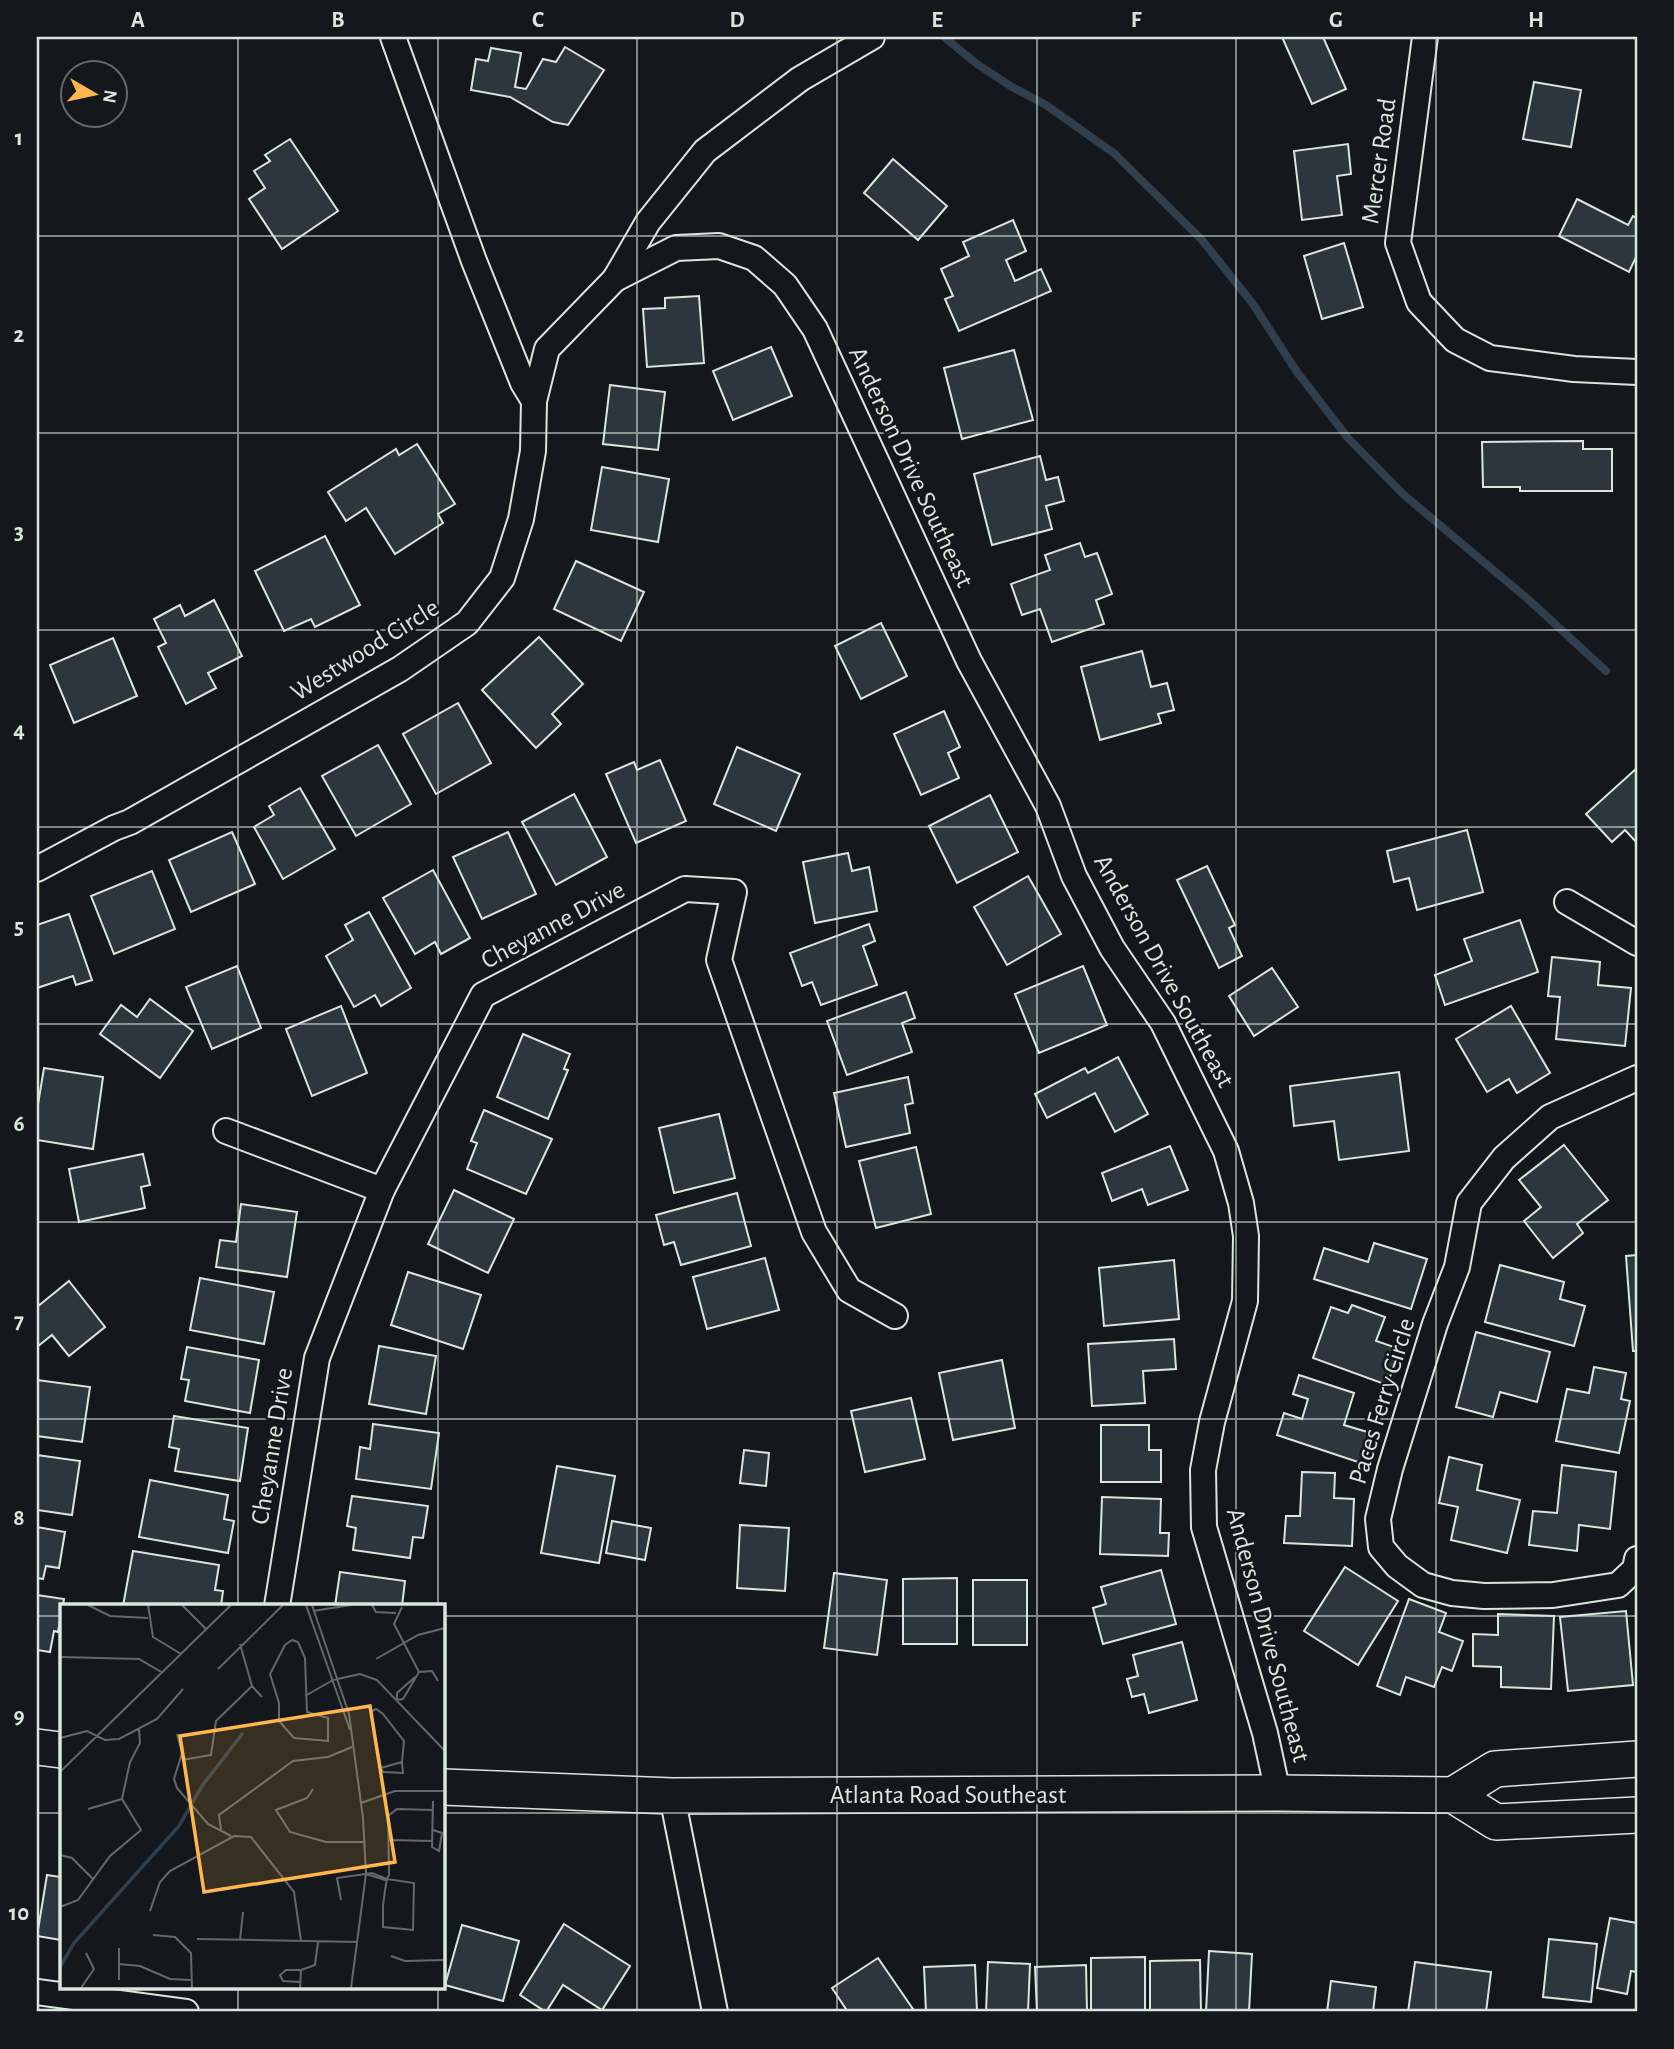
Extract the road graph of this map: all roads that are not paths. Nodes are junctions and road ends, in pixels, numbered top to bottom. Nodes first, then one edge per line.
1 (393, 37) edge
2 (873, 37) edge
3 (1425, 37) edge
4 (615, 279) junction
5 (1637, 372) edge
6 (534, 401) junction
7 (37, 869) edge
8 (1567, 901) dead end
9 (1637, 943) edge
10 (1637, 1078) edge
11 (226, 1131) dead end
12 (382, 1190) junction
13 (895, 1316) dead end
14 (1637, 1559) edge
15 (277, 1604) edge
16 (37, 1747) edge
17 (60, 1751) edge
18 (1637, 1759) edge
19 (444, 1787) edge
20 (1278, 1793) junction
21 (672, 1796) junction
22 (1454, 1796) junction
23 (1637, 1815) edge
24 (37, 1992) edge
25 (186, 2012) edge
26 (715, 2012) edge

1 - 6 street, Westwood Circle
2 - 4 street, Anderson Drive Southeast
3 - 5 street, Mercer Road
4 - 6 street, Anderson Drive Southeast
4 - 20 street, Anderson Drive Southeast
6 - 7 street, Westwood Circle
8 - 9 street
10 - 14 street, Paces Ferry Circle
11 - 12 street
12 - 13 street, Cheyanne Drive
12 - 15 street, Cheyanne Drive
16 - 17 main road
18 - 22 main road
19 - 21 main road, Atlanta Road Southeast
20 - 21 main road, Atlanta Road Southeast
20 - 22 main road, Atlanta Road Southeast
21 - 26 street
22 - 23 main road
24 - 25 street

